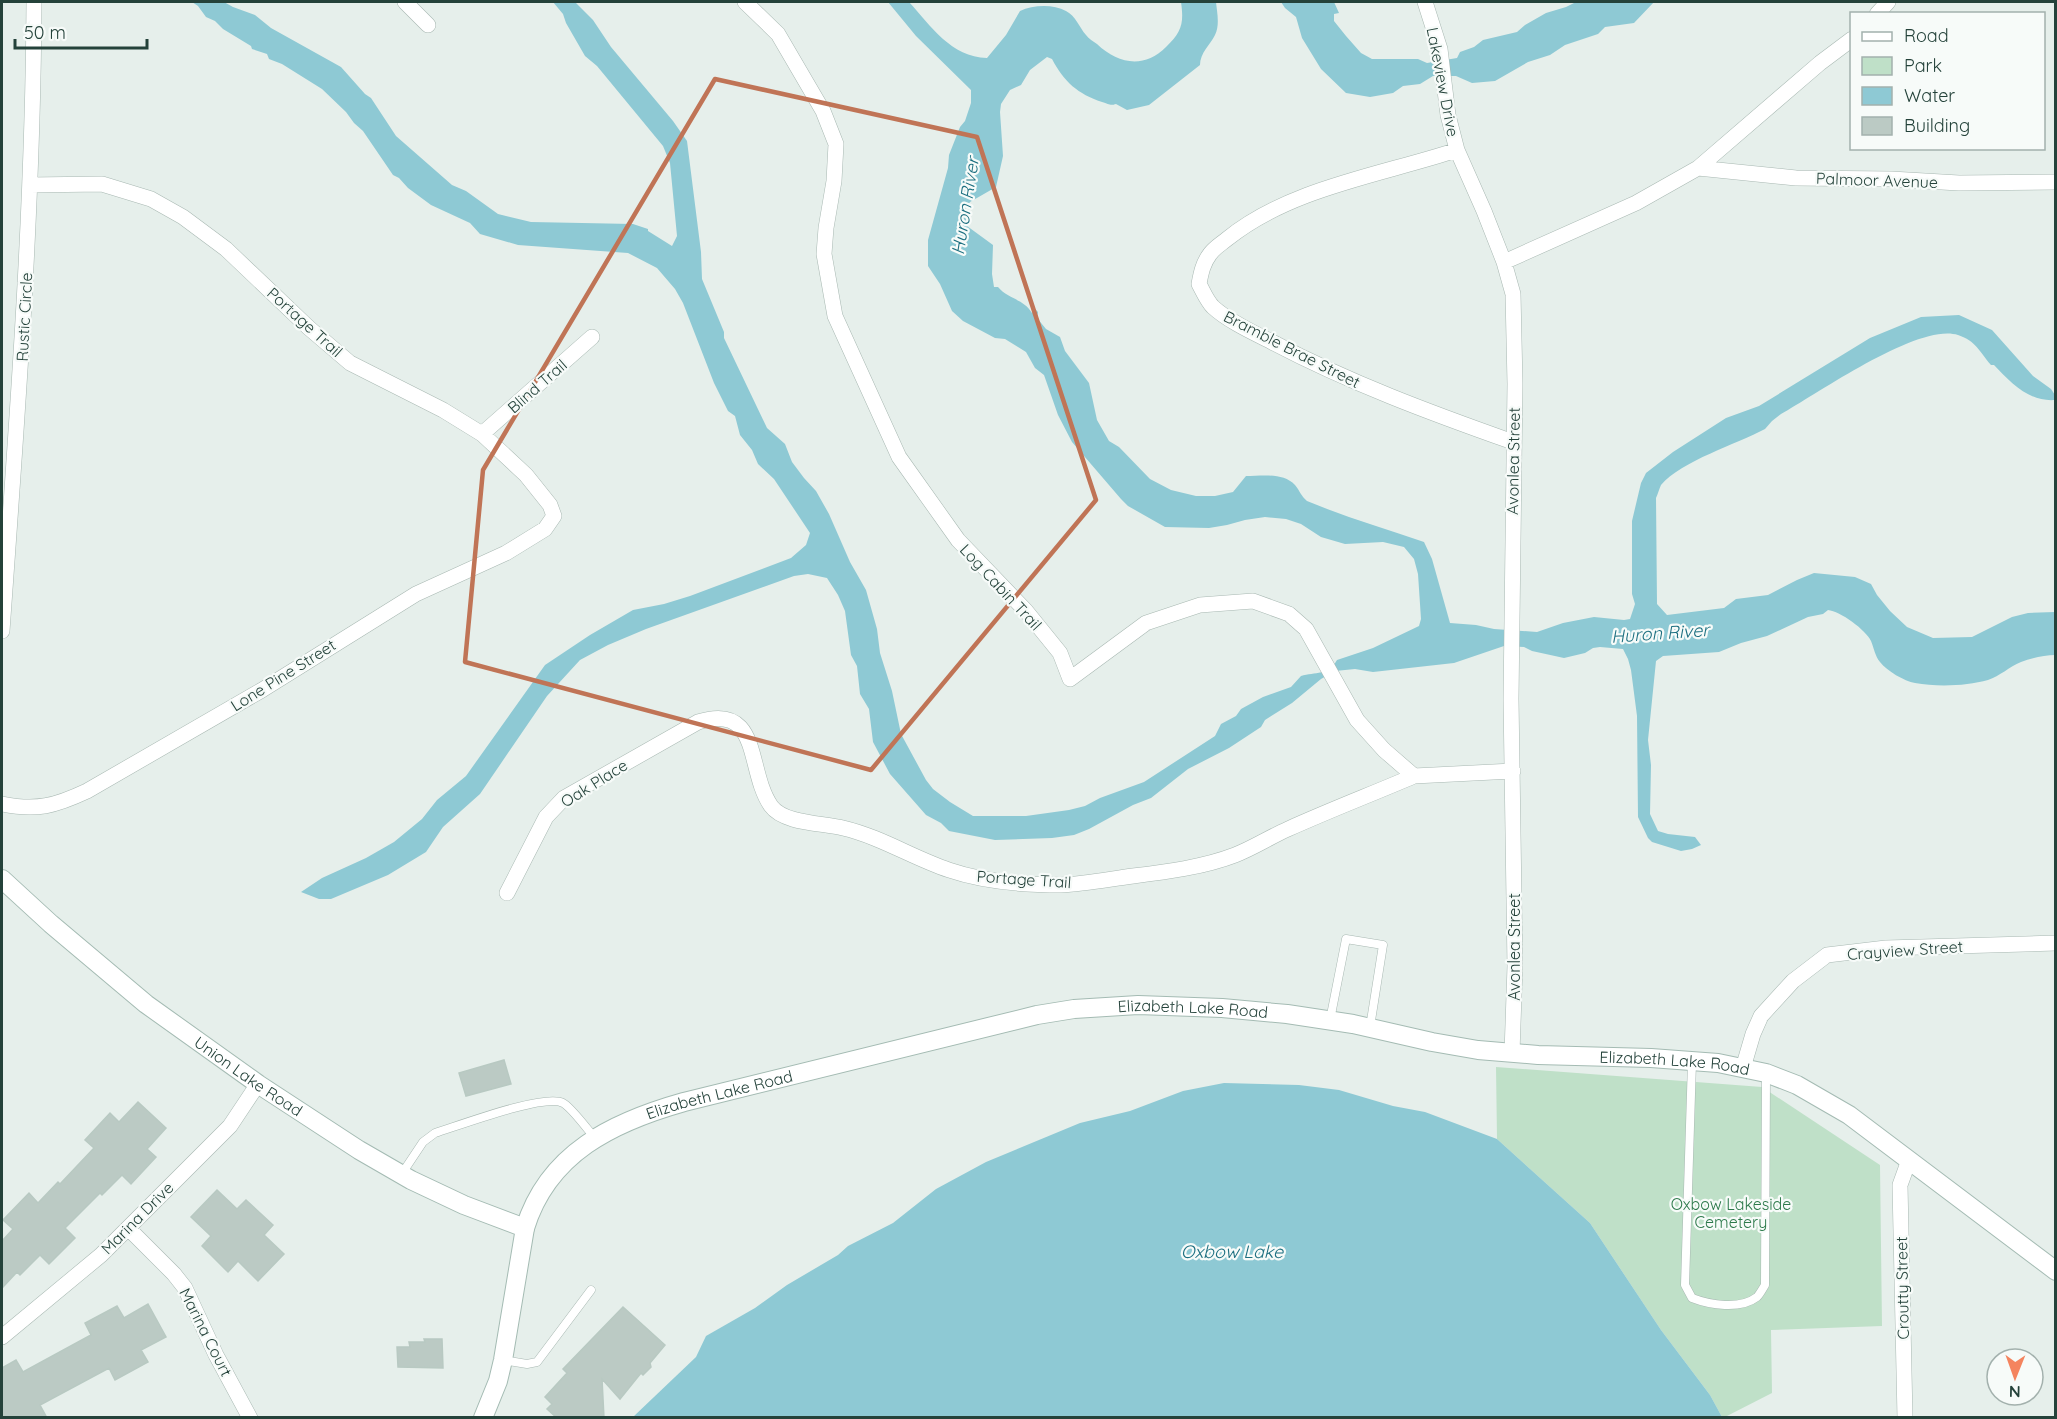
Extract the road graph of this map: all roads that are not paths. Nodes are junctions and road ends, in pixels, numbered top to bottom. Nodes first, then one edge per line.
1 (34, 2) edge
2 (405, 2) edge
3 (745, 2) edge
4 (1425, 2) edge
5 (428, 25) dead end
6 (1850, 40) edge
7 (1457, 150) junction
8 (1698, 168) junction
9 (2055, 182) edge
10 (30, 185) junction
11 (1504, 262) junction
12 (592, 337) dead end
13 (482, 434) junction
14 (1513, 442) junction
15 (554, 516) joint
16 (2, 631) edge
17 (722, 717) joint
18 (1513, 771) junction
19 (1414, 776) junction
20 (2, 804) edge
21 (2, 879) edge
22 (507, 893) dead end
23 (2055, 943) edge
24 (1330, 1020) junction
25 (1369, 1028) junction
26 (1512, 1053) junction
27 (1692, 1060) junction
28 (1743, 1068) junction
29 (1766, 1073) junction
30 (258, 1084) junction
31 (594, 1137) junction
32 (1909, 1160) junction
33 (401, 1175) junction
34 (128, 1228) junction
35 (525, 1228) junction
36 (2055, 1271) edge
37 (591, 1290) dead end
38 (2, 1337) edge
39 (503, 1360) junction
40 (250, 1418) edge
41 (483, 1418) edge
42 (1905, 1418) edge

1 - 10 street, Rustic Circle
2 - 5 street
3 - 19 street, Log Cabin Trail
4 - 7 street, Lakeview Drive
6 - 8 street
7 - 11 street, Lakeview Drive
7 - 14 street, Bramble Brae Street
8 - 9 street, Palmoor Avenue
8 - 11 street
10 - 13 street, Portage Trail
10 - 16 street, Rustic Circle
11 - 14 street, Avonlea Street
12 - 13 street, Blind Trail
13 - 15 street, Portage Trail
14 - 18 street, Avonlea Street
15 - 20 street, Lone Pine Street
17 - 19 street, Portage Trail
17 - 22 street, Oak Place
18 - 19 street
18 - 26 street, Avonlea Street
21 - 30 street, Union Lake Road
23 - 28 street, Crayview Street
24 - 25 street, Elizabeth Lake Road
24 - 25 lane
24 - 31 street, Elizabeth Lake Road
25 - 26 street, Elizabeth Lake Road
26 - 27 street, Elizabeth Lake Road
27 - 28 street, Elizabeth Lake Road
27 - 29 lane
28 - 29 street, Elizabeth Lake Road
29 - 32 street, Elizabeth Lake Road
30 - 33 street, Union Lake Road
30 - 34 street, Marina Drive
31 - 33 lane
31 - 35 street, Elizabeth Lake Road
32 - 36 street, Elizabeth Lake Road
32 - 42 street, Croutty Street
33 - 35 street, Union Lake Road
34 - 38 street, Marina Drive
34 - 40 street, Marina Court
35 - 39 street, Elizabeth Lake Road
37 - 39 lane
39 - 41 street, Elizabeth Lake Road

